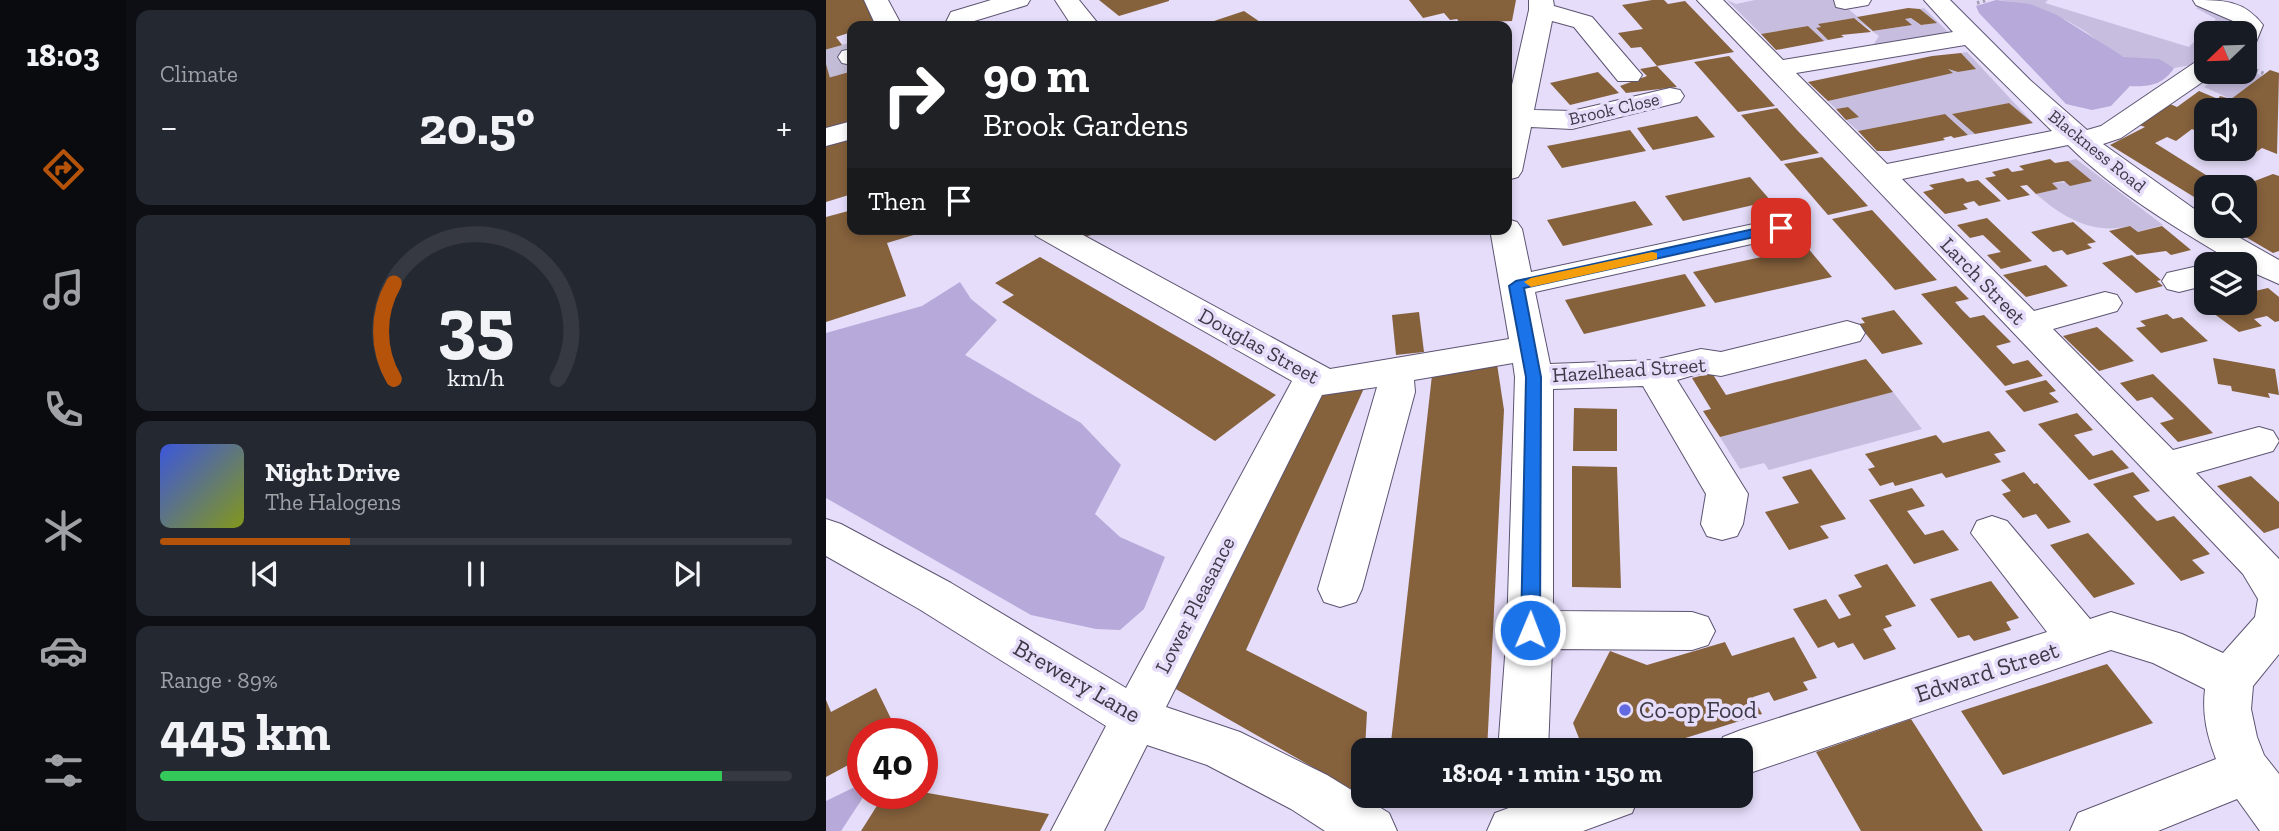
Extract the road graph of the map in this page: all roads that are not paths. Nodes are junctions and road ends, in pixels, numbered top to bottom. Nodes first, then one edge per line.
1 (876, 0) edge
2 (1018, 0) edge
3 (1067, 0) edge
4 (1589, 0) edge
5 (1709, 0) edge
6 (1936, 0) edge
7 (2195, 2) edge
8 (1541, 5) edge
9 (887, 21) edge
10 (959, 21) edge
11 (1079, 21) edge
12 (2247, 21) edge
13 (1972, 36) junction
14 (1512, 39) edge
15 (1535, 40) junction
16 (1776, 69) junction
17 (1628, 75) dead end
18 (2194, 76) edge
19 (1515, 84) edge
20 (1670, 96) dead end
21 (1517, 118) junction
22 (847, 131) edge
23 (826, 137) edge
24 (2077, 139) junction
25 (1512, 144) edge
26 (1879, 175) junction
27 (1781, 228) dead end
28 (1059, 235) edge
29 (1507, 235) edge
30 (2258, 267) edge
31 (1516, 286) junction
32 (2105, 303) dead end
33 (2026, 325) junction
34 (1847, 333) dead end
35 (1532, 363) junction
36 (1395, 371) junction
37 (1654, 373) junction
38 (1312, 378) junction
39 (2259, 441) dead end
40 (2165, 467) junction
41 (1722, 524) dead end
42 (1992, 533) dead end
43 (826, 536) edge
44 (2272, 586) edge
45 (1340, 589) dead end
46 (1530, 630) junction
47 (1692, 631) dead end
48 (2081, 641) junction
49 (2230, 680) junction
50 (1136, 719) junction
51 (1525, 738) edge
52 (1753, 748) edge
53 (2246, 771) junction
54 (1517, 808) edge
55 (1579, 808) edge
56 (2279, 814) edge
57 (1077, 831) edge
58 (1371, 831) edge
59 (1512, 831) edge
60 (2096, 831) edge

1 - 9 street
2 - 10 street
3 - 11 street
4 - 8 street
5 - 16 street, Larch Street
6 - 13 street, Blackness Road
7 - 12 street
8 - 15 street
8 - 17 street
13 - 16 street
13 - 24 street, Blackness Road
14 - 15 street
15 - 19 street
16 - 26 street, Larch Street
18 - 24 street
19 - 21 street
20 - 21 street, Brook Close
21 - 25 street
22 - 23 street
24 - 26 street
24 - 30 street, Blackness Road
26 - 33 street, Larch Street
27 - 31 street
28 - 38 street, Douglas Street
29 - 31 street
31 - 35 street
32 - 33 street
33 - 40 street, Larch Street
34 - 37 street, Hazelhead Street
35 - 36 street, Douglas Street
35 - 37 street, Hazelhead Street
35 - 46 street
36 - 38 street, Douglas Street
36 - 45 street
37 - 41 street
38 - 50 street, Lower Pleasance
39 - 40 street
40 - 44 street, Larch Street
42 - 48 street
43 - 50 street, Brewery Lane
44 - 49 street
46 - 47 street
46 - 51 street
48 - 49 street, Edward Street
48 - 52 street, Edward Street
49 - 53 street
50 - 57 street, Lower Pleasance
50 - 58 street, Brewery Lane
53 - 56 street
53 - 60 street
54 - 59 street
55 - 59 street

